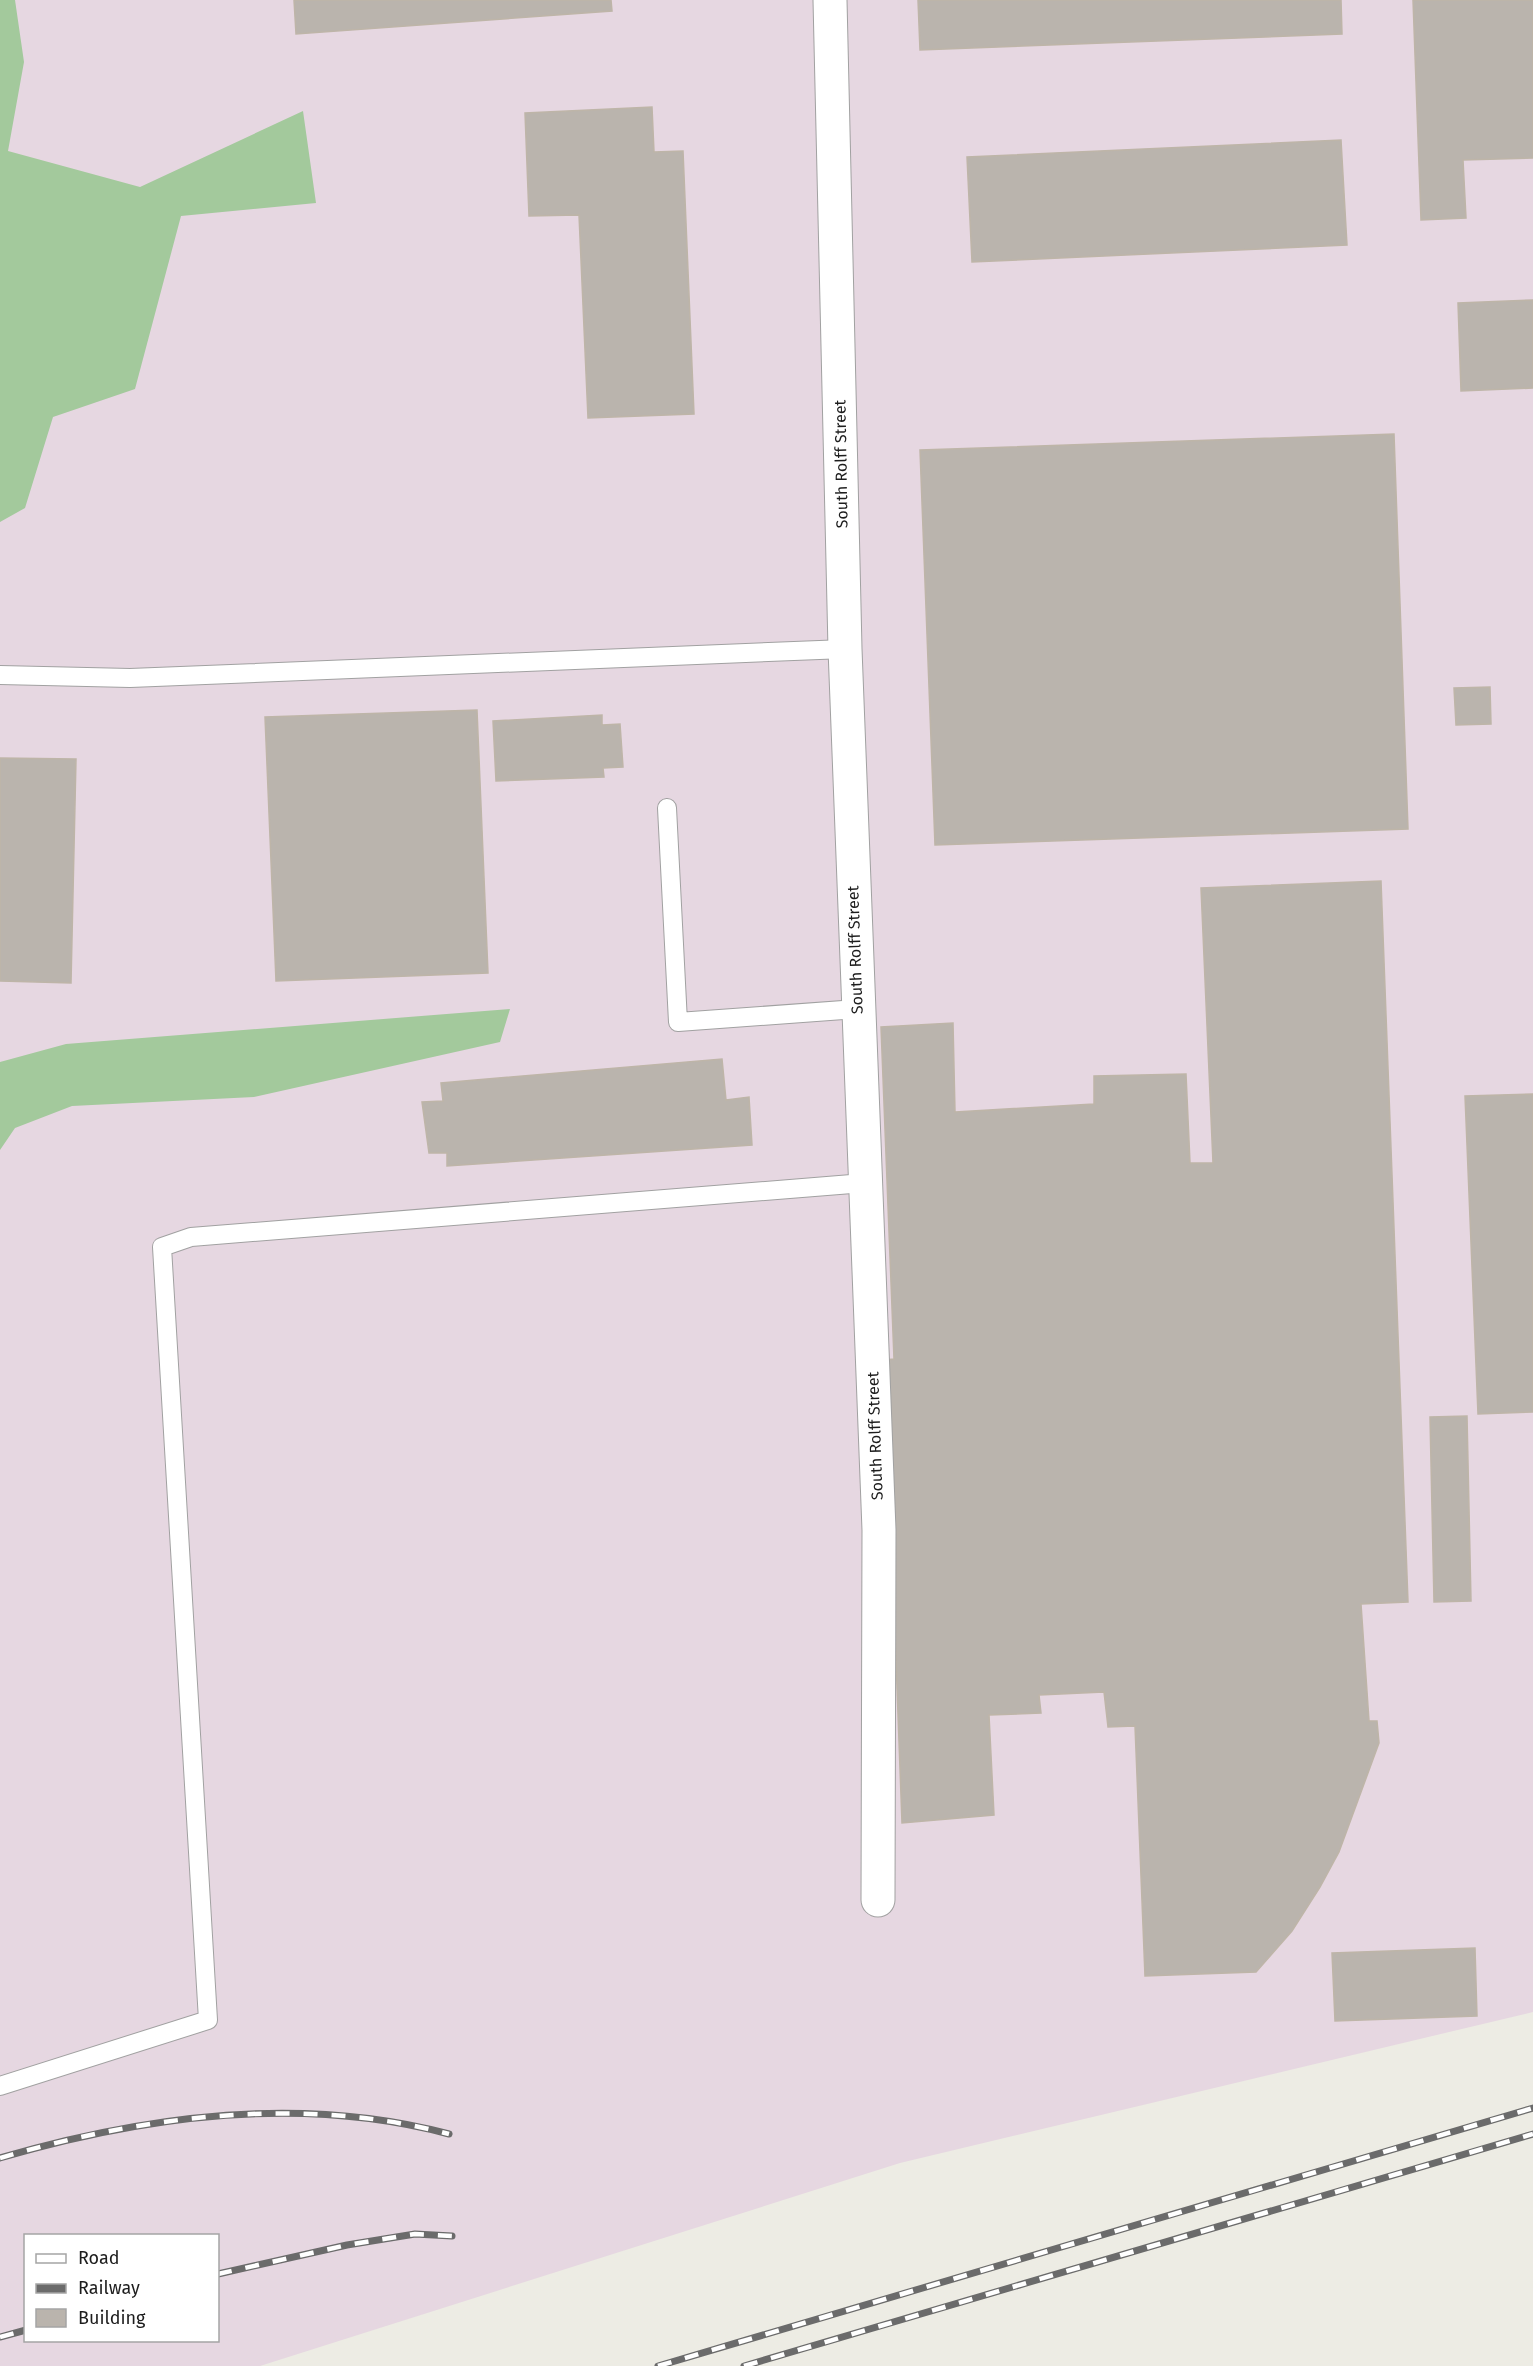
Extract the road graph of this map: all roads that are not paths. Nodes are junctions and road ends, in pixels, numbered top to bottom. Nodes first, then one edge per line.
1 (830, 0) edge
2 (845, 649) junction
3 (0, 675) edge
4 (667, 808) dead end
5 (857, 1009) junction
6 (864, 1183) junction
7 (878, 1900) dead end
8 (0, 2086) edge

1 - 2 street, South Rolff Street
2 - 3 lane
2 - 5 street, South Rolff Street
4 - 5 lane
5 - 6 street, South Rolff Street
6 - 7 street, South Rolff Street
6 - 8 lane

